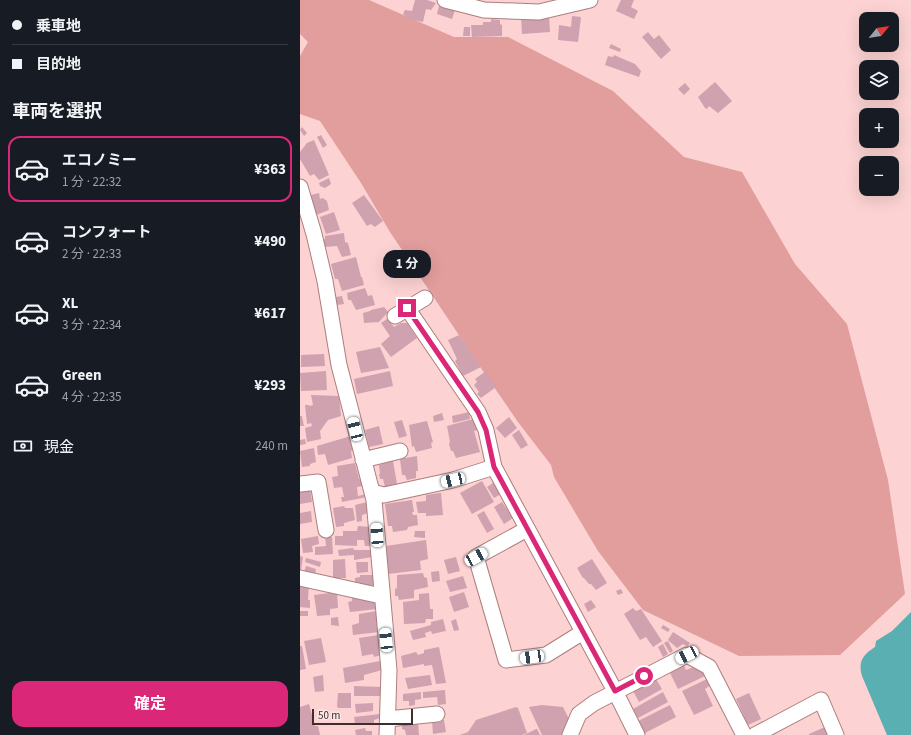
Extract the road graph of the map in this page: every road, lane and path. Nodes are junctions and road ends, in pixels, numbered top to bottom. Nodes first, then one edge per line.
1 (445, 0) edge
2 (590, 0) edge
3 (556, 4) edge
4 (300, 187) edge
5 (424, 298) dead end
6 (400, 451) dead end
7 (363, 460) junction
8 (494, 467) junction
9 (300, 484) edge
10 (372, 492) junction
11 (527, 529) junction
12 (326, 530) dead end
13 (300, 578) edge
14 (381, 596) junction
15 (584, 632) junction
16 (615, 691) junction
17 (437, 714) dead end
18 (388, 719) junction
19 (387, 735) edge
20 (570, 735) edge
21 (637, 735) edge
22 (744, 735) edge
23 (755, 735) edge
24 (836, 735) edge

1 - 3 street
2 - 3 street
4 - 7 street
5 - 8 street
6 - 7 street
7 - 10 street
8 - 10 street
8 - 11 street
9 - 12 street
10 - 14 street
11 - 15 street
11 - 15 street
13 - 14 street
14 - 18 street
15 - 16 street
16 - 20 street
16 - 21 street
16 - 22 street
17 - 18 street
18 - 19 street
23 - 24 street

